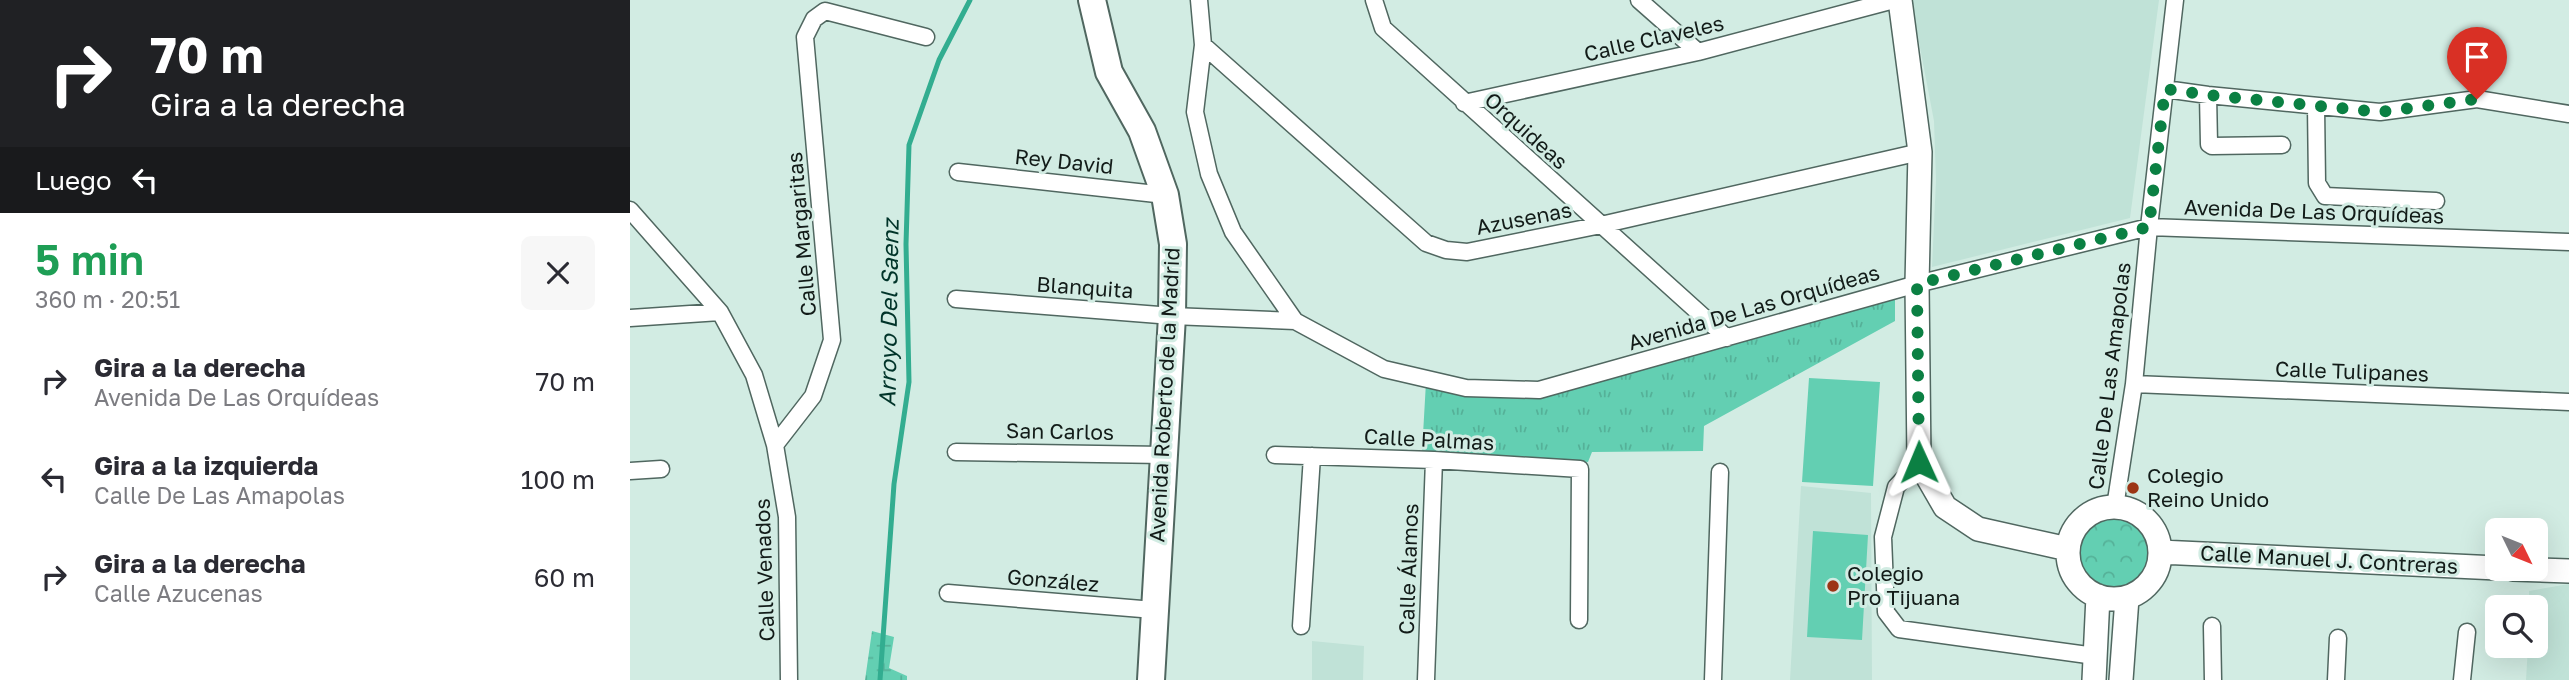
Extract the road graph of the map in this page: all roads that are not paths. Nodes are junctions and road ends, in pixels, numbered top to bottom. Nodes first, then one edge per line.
1 (1092, 0) edge
2 (1199, 0) edge
3 (1374, 0) edge
4 (1639, 0) edge
5 (1894, 0) edge
6 (1899, 0) edge
7 (2175, 0) edge
8 (926, 37) dead end
9 (1203, 46) junction
10 (1698, 52) junction
11 (2165, 89) junction
12 (2208, 95) junction
13 (1464, 103) junction
14 (2316, 106) junction
15 (2569, 114) edge
16 (2281, 145) dead end
17 (1920, 152) junction
18 (958, 172) dead end
19 (1165, 195) junction
20 (2436, 201) dead end
21 (630, 210) edge
22 (1601, 225) junction
23 (2149, 227) junction
24 (2569, 242) edge
25 (1917, 284) junction
26 (956, 299) dead end
27 (720, 312) junction
28 (1172, 316) junction
29 (630, 318) edge
30 (1295, 321) junction
31 (1727, 338) junction
32 (2134, 384) junction
33 (2569, 402) edge
34 (775, 445) junction
35 (956, 452) dead end
36 (1164, 455) junction
37 (1275, 455) dead end
38 (1312, 456) junction
39 (1434, 460) junction
40 (1919, 462) junction
41 (661, 469) dead end
42 (630, 471) edge
43 (1720, 472) dead end
44 (2115, 507) junction
45 (2068, 549) junction
46 (2161, 552) junction
47 (2485, 567) edge
48 (2548, 570) edge
49 (2569, 571) edge
50 (948, 593) dead end
51 (2098, 596) junction
52 (2127, 598) junction
53 (1154, 610) junction
54 (1579, 621) dead end
55 (1301, 626) dead end
56 (2212, 626) dead end
57 (2467, 632) dead end
58 (2337, 638) dead end
59 (2095, 656) junction
60 (789, 680) edge
61 (1151, 680) edge
62 (1426, 680) edge
63 (1713, 680) edge
64 (2094, 680) edge
65 (2121, 680) edge
66 (2213, 680) edge
67 (2336, 680) edge
68 (2462, 680) edge

1 - 19 main road, Avenida Roberto de la Madrid
2 - 9 street
3 - 13 street, Orquideas
4 - 10 street
5 - 10 street, Calle Claveles
6 - 17 street
7 - 11 street, Calle De Las Amapolas
8 - 34 street, Calle Margaritas
9 - 22 street, Azusenas
9 - 30 street
10 - 13 street, Calle Claveles
11 - 12 street
11 - 23 street, Calle De Las Amapolas
12 - 14 street
12 - 16 street
13 - 22 street, Orquideas
14 - 15 street
14 - 20 street
17 - 22 street, Azusenas
17 - 25 street
18 - 19 street, Rey David
19 - 28 main road, Avenida Roberto de la Madrid
21 - 27 street, Calle Venados
22 - 31 street, Orquideas
23 - 24 street, Avenida De Las Orquídeas
23 - 25 street, Avenida De Las Orquídeas
23 - 32 street, Calle De Las Amapolas
25 - 31 street, Avenida De Las Orquídeas
25 - 40 street
26 - 28 street, Blanquita
27 - 29 street
27 - 34 street, Calle Venados
28 - 30 street, Blanquita
28 - 36 main road, Avenida Roberto de la Madrid
30 - 31 street, Avenida De Las Orquídeas
32 - 33 street, Calle Tulipanes
32 - 44 street, Calle De Las Amapolas
34 - 60 street, Calle Venados
35 - 36 street, San Carlos
36 - 53 main road, Avenida Roberto de la Madrid
37 - 38 street, Calle Palmas
38 - 39 street, Calle Palmas
38 - 55 street
39 - 54 street, Calle Palmas
39 - 62 street, Calle Álamos
40 - 45 street
40 - 59 street
41 - 42 street
43 - 63 street
44 - 45 street
44 - 46 street
45 - 51 street
46 - 47 street, Calle Manuel J. Contreras
46 - 52 street
48 - 49 street
50 - 53 street, González
51 - 52 street
51 - 59 street
52 - 65 street
53 - 61 main road, Avenida Roberto de la Madrid
56 - 66 street
57 - 68 street
58 - 67 street
59 - 64 street

